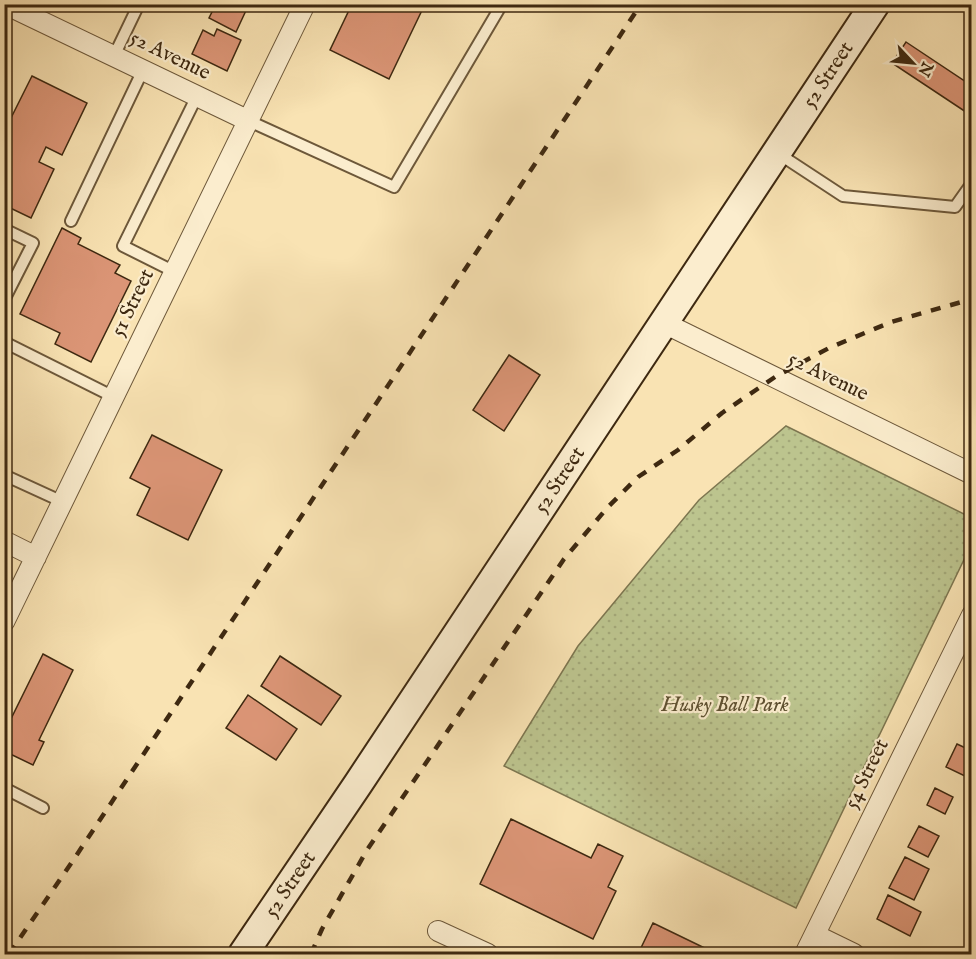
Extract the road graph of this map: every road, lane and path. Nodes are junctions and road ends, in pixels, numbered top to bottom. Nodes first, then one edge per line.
1 (5, 4) edge
2 (139, 4) edge
3 (305, 4) edge
4 (502, 4) edge
5 (875, 4) edge
6 (114, 56) junction
7 (143, 70) junction
8 (197, 96) junction
9 (249, 121) junction
10 (776, 152) junction
11 (972, 183) edge
12 (71, 221) dead end
13 (4, 229) edge
14 (175, 272) junction
15 (4, 300) edge
16 (664, 323) junction
17 (4, 342) edge
18 (114, 397) junction
19 (972, 474) edge
20 (4, 475) edge
21 (63, 502) junction
22 (4, 541) edge
23 (36, 557) junction
24 (7, 611) edge
25 (972, 615) edge
26 (4, 788) edge
27 (44, 808) dead end
28 (438, 930) dead end
29 (815, 935) junction
30 (972, 950) edge
31 (243, 954) edge
32 (488, 954) edge
33 (805, 954) edge
34 (854, 954) edge
35 (969, 954) edge

1 - 6 street, 52 Avenue
2 - 6 lane
3 - 9 street, 51 Street
4 - 9 lane
5 - 10 main road, 52 Street
6 - 7 street, 52 Avenue
7 - 8 street, 52 Avenue
7 - 12 lane
8 - 9 street, 52 Avenue
8 - 14 lane
9 - 14 street, 51 Street
10 - 11 lane
10 - 16 main road, 52 Street
13 - 15 lane
14 - 18 street, 51 Street
16 - 19 street, 52 Avenue
16 - 31 main road, 52 Street
17 - 18 lane
18 - 21 street, 51 Street
20 - 21 lane
21 - 23 street, 51 Street
22 - 23 street
23 - 24 street, 51 Street
25 - 29 street, 54 Street
26 - 27 lane
28 - 32 street
29 - 33 street, 54 Street
29 - 34 street
30 - 35 lane

